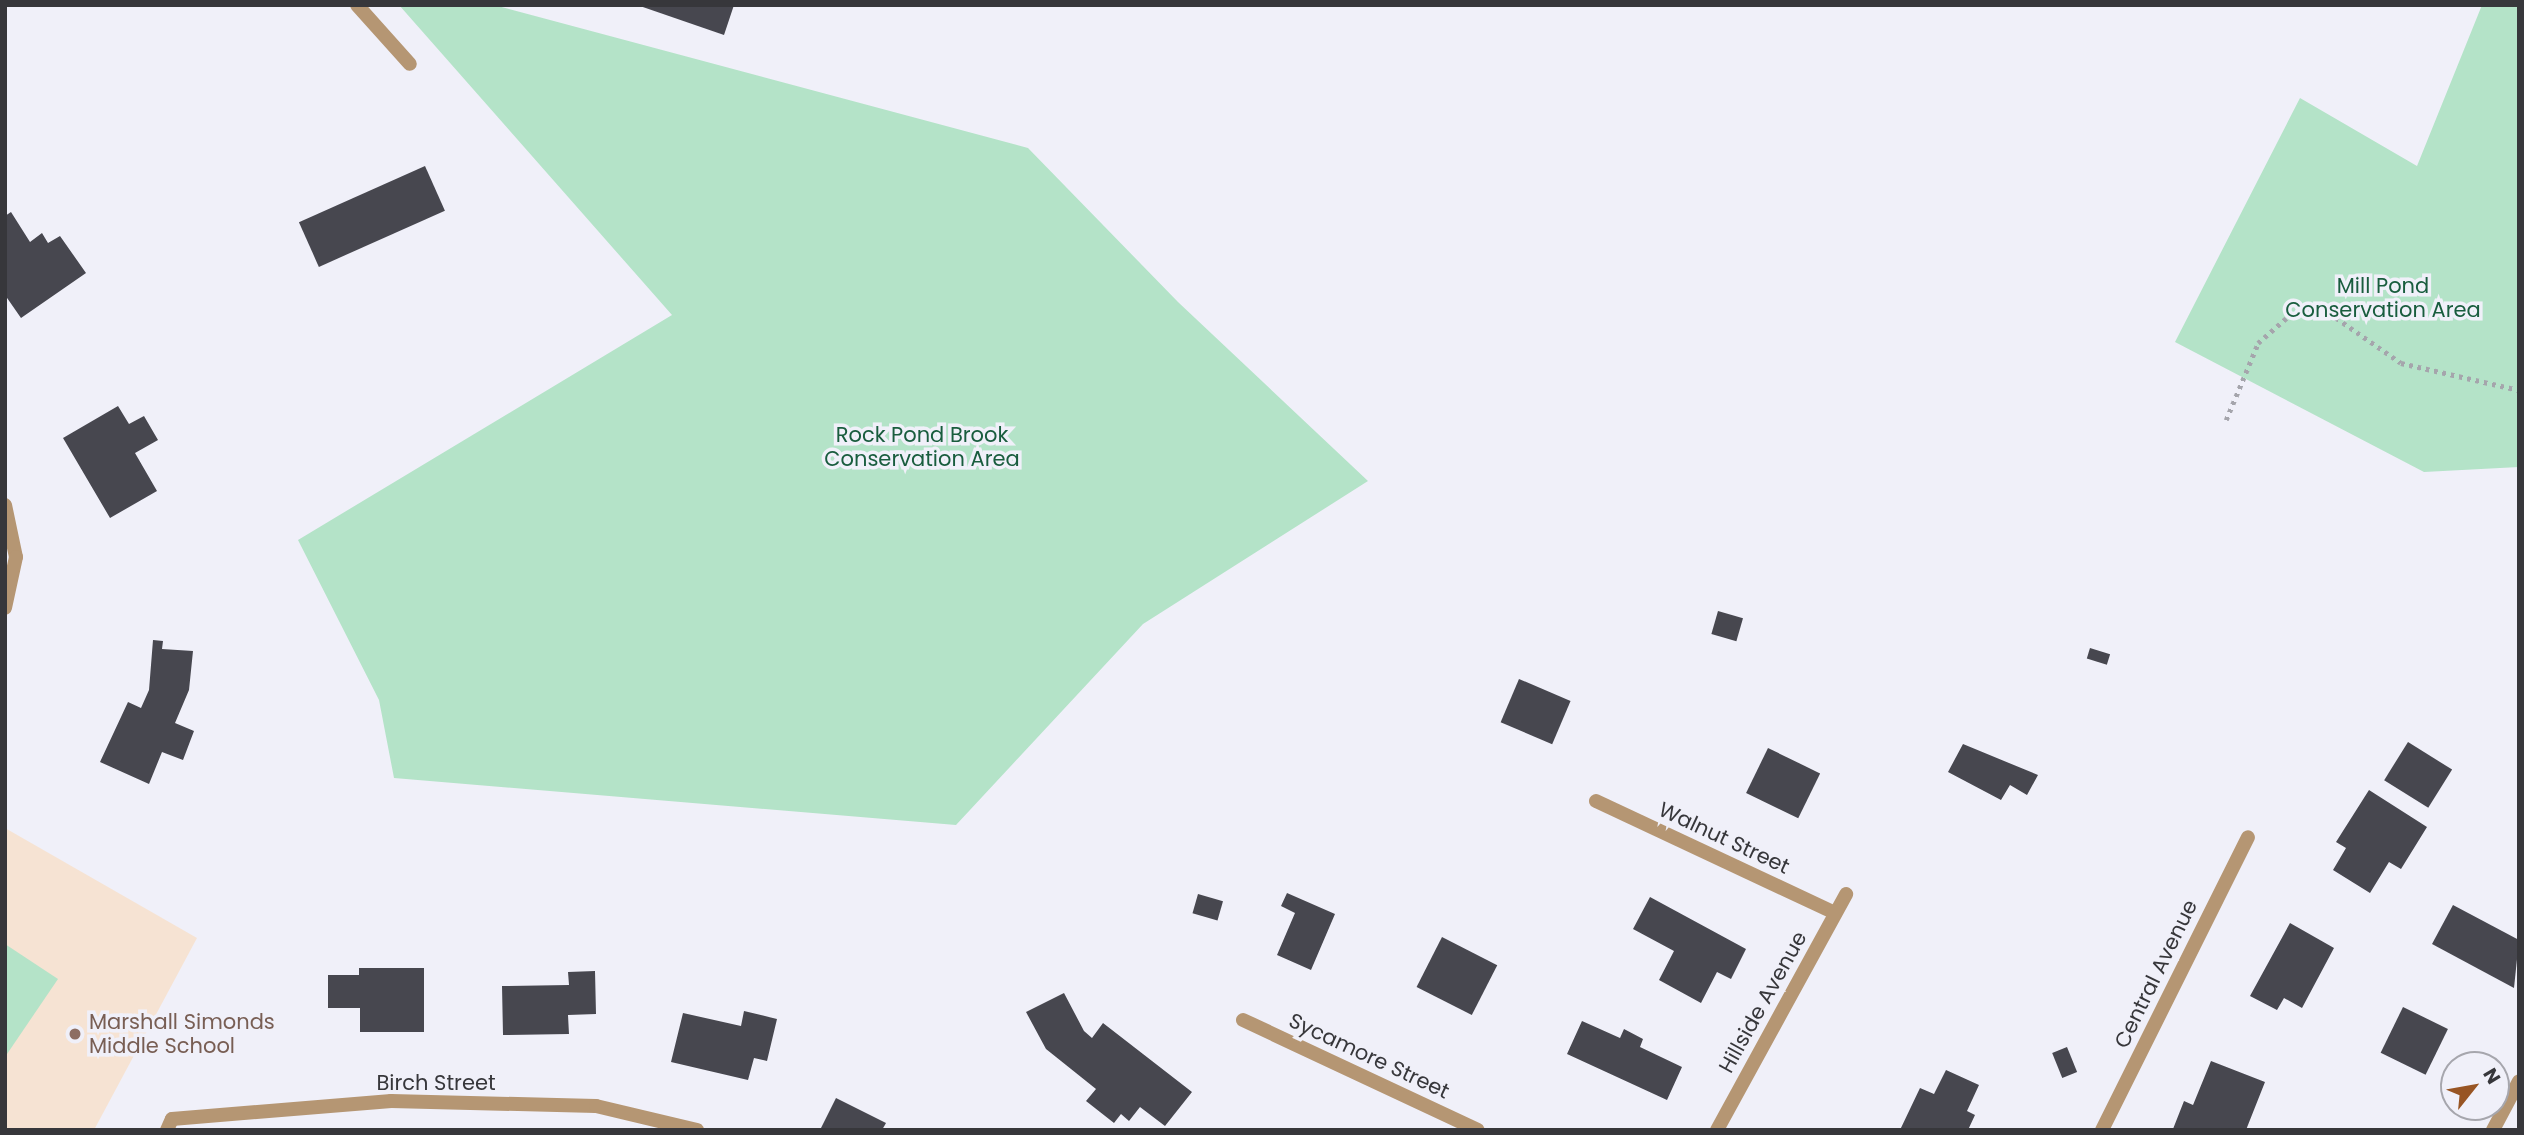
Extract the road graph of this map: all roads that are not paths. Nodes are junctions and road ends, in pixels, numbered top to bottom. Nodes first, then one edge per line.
1 (357, 5) edge
2 (410, 64) dead end
3 (5, 505) edge
4 (5, 608) edge
5 (1596, 801) dead end
6 (2248, 837) dead end
7 (1846, 894) dead end
8 (1835, 913) junction
9 (1243, 1020) dead end
10 (2519, 1082) edge
11 (169, 1125) edge
12 (697, 1130) edge
13 (1478, 1130) edge
14 (1717, 1130) edge
15 (2102, 1130) edge
16 (2493, 1130) edge

1 - 2 street
3 - 4 street
5 - 8 street, Walnut Street
6 - 15 street, Central Avenue
7 - 8 street, Hillside Avenue
8 - 14 street, Hillside Avenue
9 - 13 street, Sycamore Street
10 - 16 street
11 - 12 street, Birch Street

